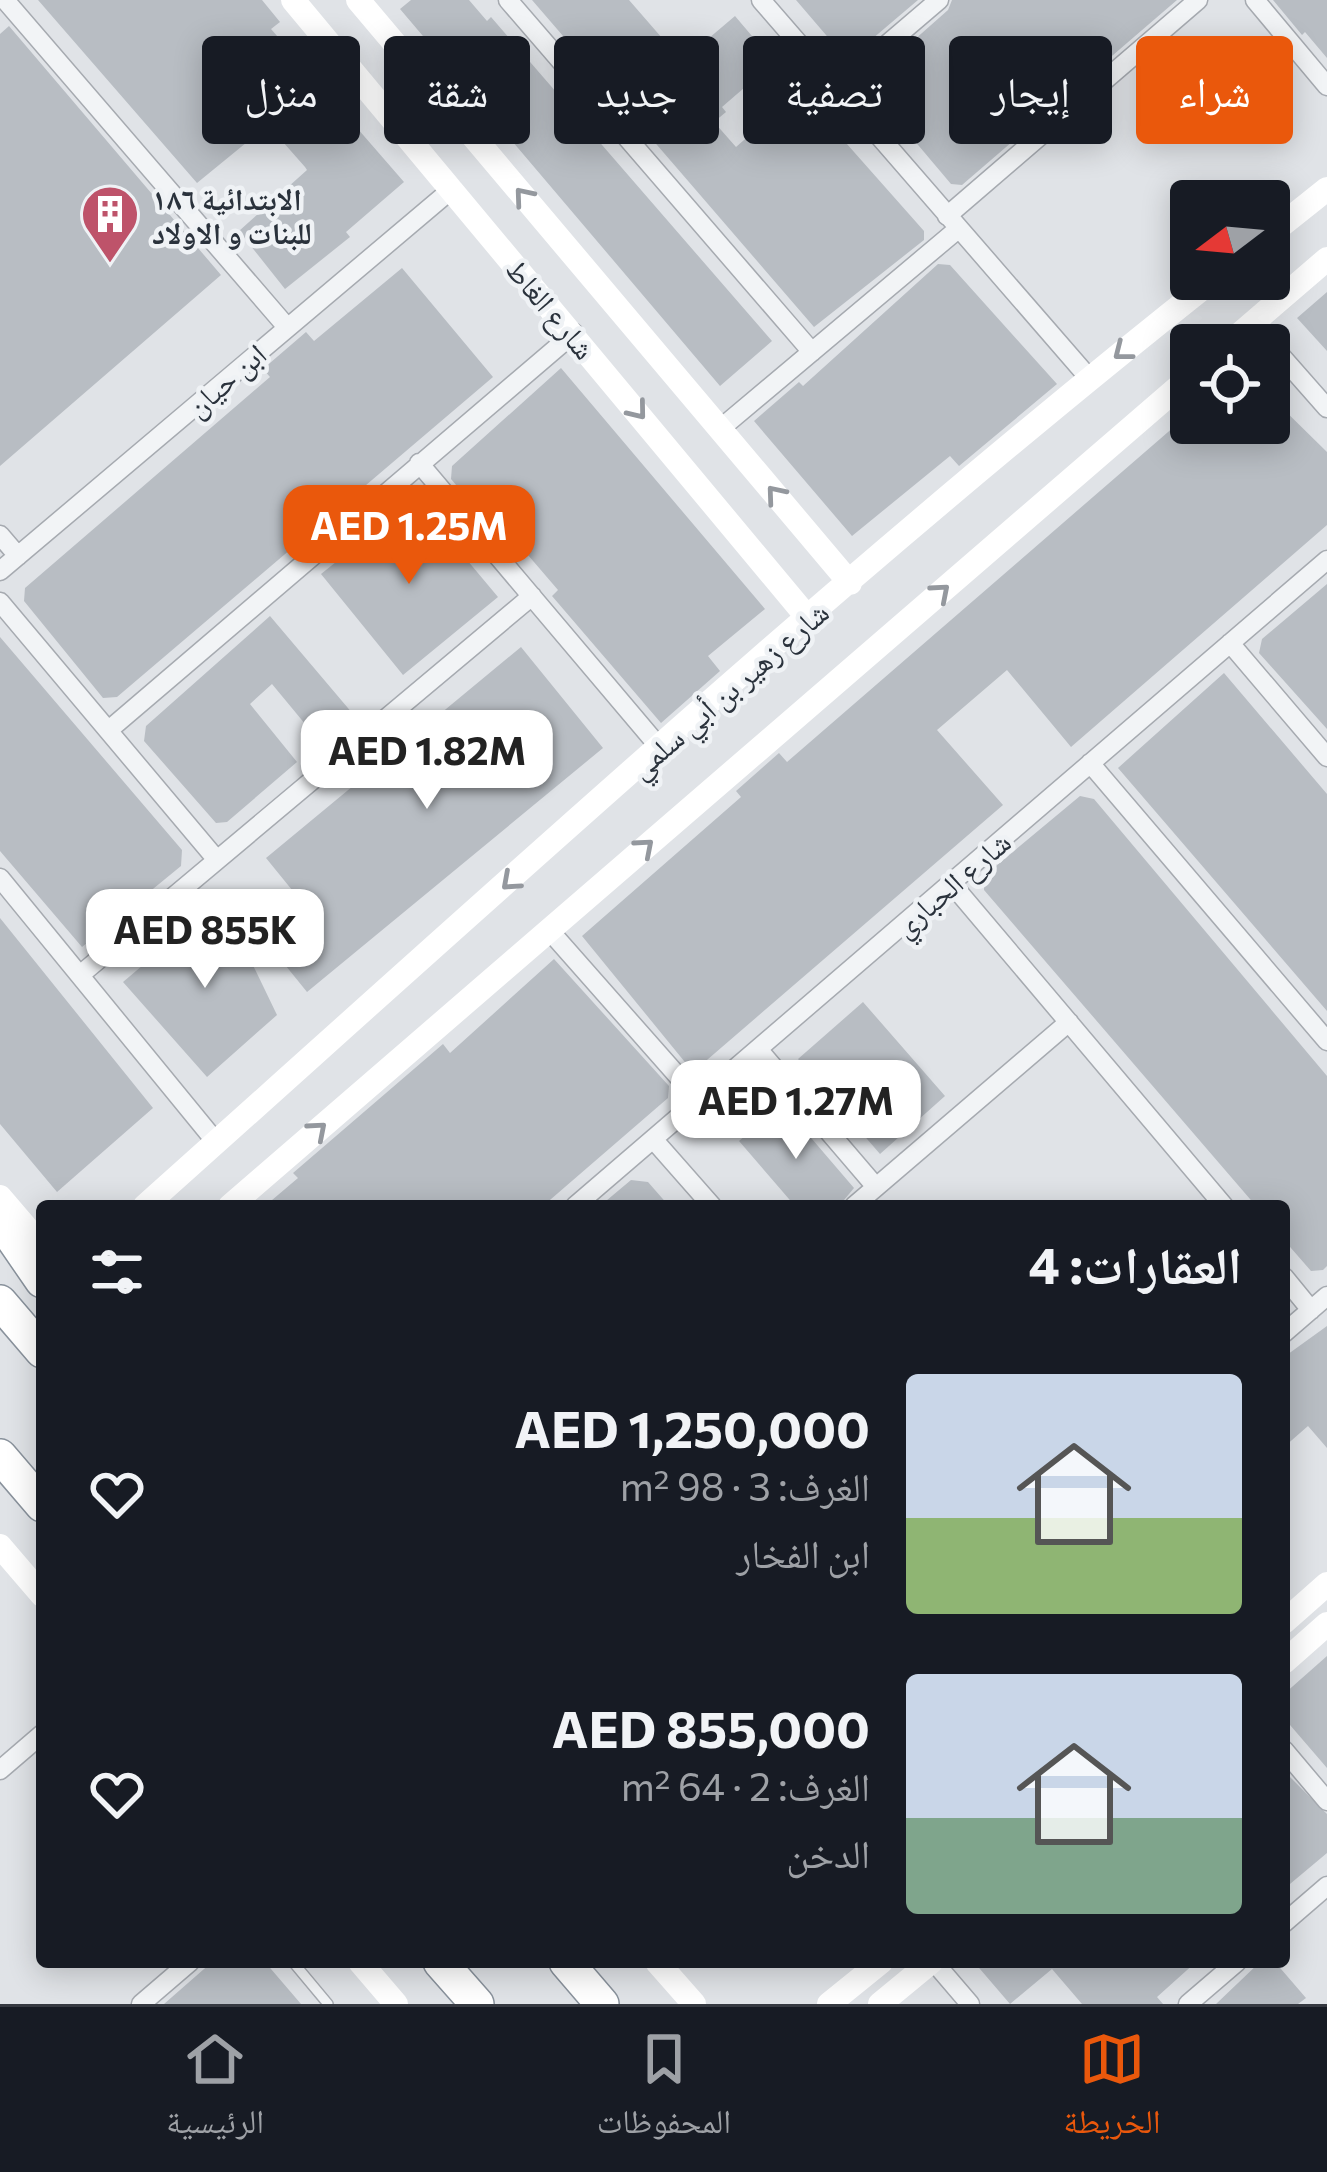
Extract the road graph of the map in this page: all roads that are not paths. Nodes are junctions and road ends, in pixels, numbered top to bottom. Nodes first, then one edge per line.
1 (292, 0) edge
2 (508, 0) edge
3 (761, 0) edge
4 (939, 0) edge
5 (1198, 0) edge
6 (1255, 0) edge
7 (3, 1) edge
8 (363, 2) edge
9 (792, 36) edge
10 (897, 36) edge
11 (1327, 86) edge
12 (886, 144) edge
13 (452, 189) junction
14 (1327, 189) edge
15 (1290, 218) edge
16 (953, 223) junction
17 (1327, 259) edge
18 (1187, 300) edge
19 (1252, 323) joint
20 (286, 326) junction
21 (574, 333) junction
22 (812, 352) junction
23 (1089, 378) junction
24 (1170, 394) edge
25 (1327, 408) edge
26 (720, 429) junction
27 (418, 463) junction
28 (0, 535) edge
29 (18, 556) junction
30 (1327, 560) edge
31 (0, 571) edge
32 (850, 583) junction
33 (532, 596) junction
34 (0, 602) edge
35 (808, 618) junction
36 (1230, 644) junction
37 (110, 729) junction
38 (660, 748) junction
39 (1327, 757) edge
40 (1090, 763) junction
41 (217, 860) junction
42 (0, 878) edge
43 (951, 883) junction
44 (549, 930) junction
45 (80, 975) junction
46 (1069, 1022) junction
47 (1327, 1040) edge
48 (758, 1048) junction
49 (699, 1100) junction
50 (653, 1138) junction
51 (216, 1142) junction
52 (876, 1187) junction
53 (0, 1197) edge
54 (152, 1200) edge
55 (237, 1200) edge
56 (582, 1200) edge
57 (707, 1200) edge
58 (861, 1200) edge
59 (1219, 1200) edge
60 (0, 1220) edge
61 (36, 1239) edge
62 (36, 1272) edge
63 (1290, 1284) edge
64 (1327, 1296) edge
65 (0, 1302) edge
66 (1311, 1310) junction
67 (1290, 1328) edge
68 (36, 1344) edge
69 (0, 1461) edge
70 (36, 1498) edge
71 (0, 1546) edge
72 (1327, 1584) edge
73 (36, 1588) edge
74 (1290, 1617) edge
75 (1327, 1624) edge
76 (1290, 1657) edge
77 (36, 1739) edge
78 (1290, 1757) edge
79 (0, 1770) edge
80 (1327, 1801) edge
81 (1327, 1886) edge
82 (1290, 1918) edge
83 (183, 1968) edge
84 (298, 1968) edge
85 (365, 1968) edge
86 (445, 1968) edge
87 (571, 1968) edge
88 (663, 1968) edge
89 (874, 1968) edge
90 (925, 1968) edge
91 (937, 1968) edge
92 (1230, 1968) edge
93 (141, 2004) edge
94 (328, 2004) edge
95 (396, 2004) edge
96 (477, 2004) edge
97 (602, 2004) edge
98 (694, 2004) edge
99 (829, 2004) edge
100 (880, 2004) edge
101 (970, 2004) edge
102 (1187, 2004) edge

1 - 13 street, شارع الغاط
2 - 22 street
3 - 9 street
4 - 10 street
5 - 16 street
6 - 11 street
7 - 20 street
26 -> 8 street, شارع الغاط
12 - 16 street
13 - 20 street, ابن حيان
13 - 21 street, شارع الغاط
14 - 15 street
16 - 22 street
16 - 23 street
17 - 19 street
18 -> 23 street, شارع زهير بن أبي سلمي
19 - 25 street
20 - 29 street, ابن حيان
21 - 27 street
21 -> 35 street, شارع الغاط
22 - 26 street
23 - 32 street, شارع زهير بن أبي سلمي
44 -> 24 street
32 -> 26 street, شارع الغاط
27 - 33 street
27 - 37 street
28 - 29 street
29 - 31 street, ابن حيان
30 - 36 street, شارع الحباري
32 - 35 street, شارع زهير بن أبي سلمي
33 - 38 street
33 - 41 street
34 - 37 street
35 - 38 street, شارع زهير بن أبي سلمي
36 - 39 street
36 - 40 street, شارع الحباري
37 - 41 street
38 -> 51 street, شارع زهير بن أبي سلمي
40 - 43 street, شارع الحباري
40 - 47 street
41 - 45 street
42 - 45 street
43 - 46 street
43 - 48 street, شارع الحباري
44 - 49 street
55 -> 44 street
45 - 51 street
46 - 52 street
46 - 59 street
48 - 49 street, شارع الحباري
48 - 52 street
49 - 50 street, شارع الحباري
50 - 56 street, شارع الحباري
50 - 57 street
51 - 54 street, شارع زهير بن أبي سلمي
52 - 58 street
53 - 61 street
60 - 62 highway
63 - 66 street
64 - 66 street
65 - 68 highway
66 - 67 street
69 - 70 highway
71 - 73 street
72 - 74 street
75 - 76 street
77 - 79 street
78 - 80 street
81 - 82 street
83 - 93 street
84 - 94 lane
85 - 95 street
86 - 96 highway
87 - 97 highway
88 - 98 street
89 - 99 street
90 - 100 street
91 - 101 street
92 - 102 street

